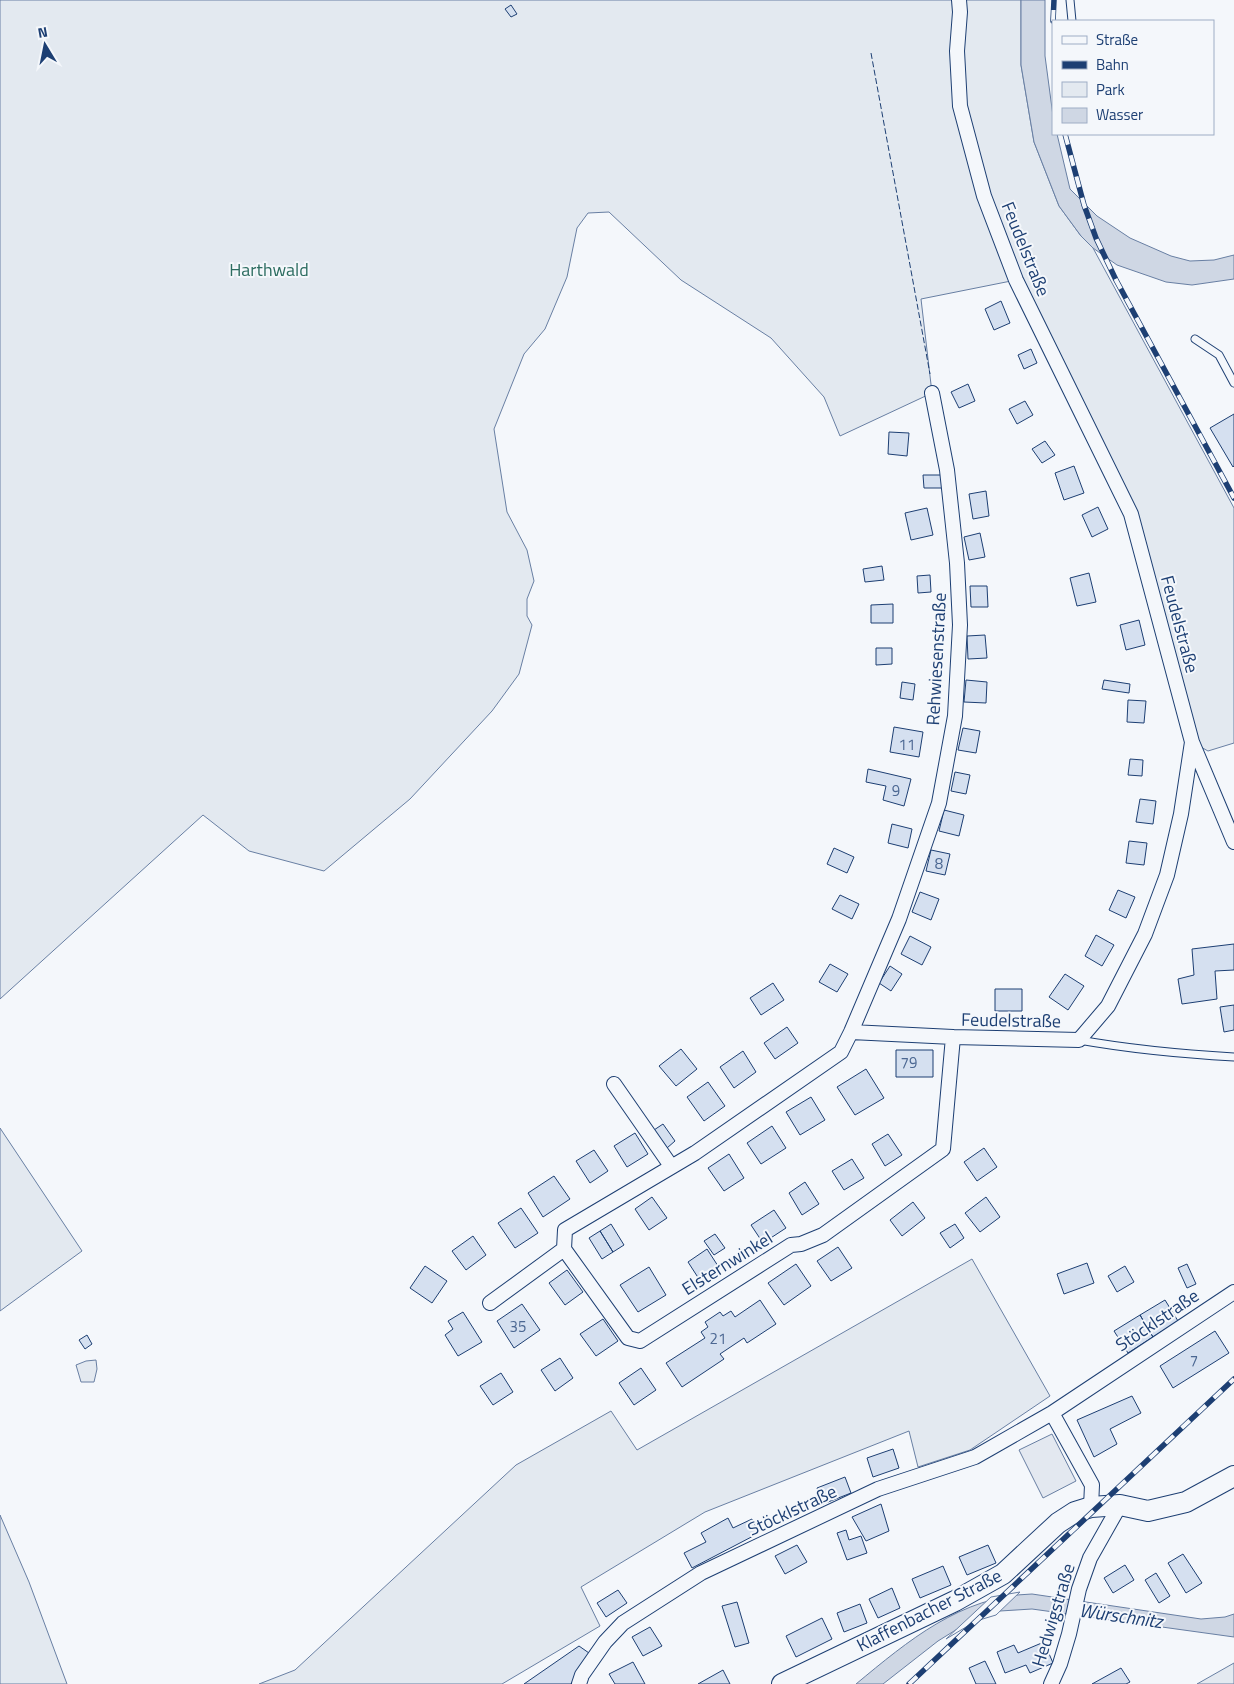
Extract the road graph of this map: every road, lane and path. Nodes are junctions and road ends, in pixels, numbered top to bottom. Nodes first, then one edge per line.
1 (959, 0) edge
2 (1070, 0) edge
3 (1072, 20) edge
4 (1195, 339) dead end
5 (1234, 383) edge
6 (932, 393) dead end
7 (1192, 742) junction
8 (1234, 842) edge
9 (851, 1032) junction
10 (953, 1037) junction
11 (1078, 1040) junction
12 (1234, 1057) edge
13 (614, 1084) dead end
14 (671, 1166) junction
15 (564, 1249) junction
16 (1234, 1292) edge
17 (490, 1303) dead end
18 (1052, 1413) junction
19 (1234, 1476) edge
20 (1120, 1505) junction
21 (1091, 1507) junction
22 (579, 1684) edge
23 (782, 1684) edge
24 (1050, 1684) edge

1 - 7 street, Feudelstraße
2 - 3 lane
4 - 5 lane
6 - 9 street, Rehwiesenstraße
7 - 8 street
7 - 11 street, Feudelstraße
9 - 10 street, Feudelstraße
9 - 14 street
10 - 11 street, Feudelstraße
10 - 15 street, Elsternwinkel
11 - 12 lane
13 - 14 street
14 - 15 street
15 - 17 street
16 - 18 street, Stöcklstraße
18 - 21 street
18 - 22 street, Stöcklstraße
19 - 20 main road, Klaffenbacher Straße
20 - 21 main road, Klaffenbacher Straße
20 - 24 street, Hedwigstraße
21 - 23 main road, Klaffenbacher Straße

